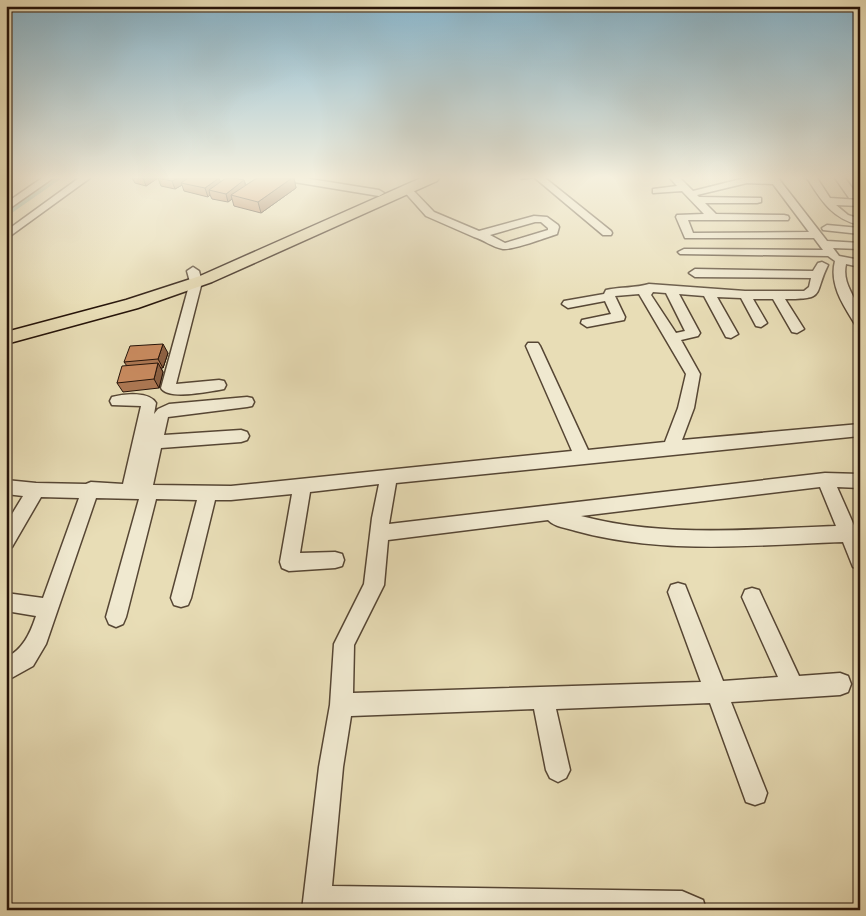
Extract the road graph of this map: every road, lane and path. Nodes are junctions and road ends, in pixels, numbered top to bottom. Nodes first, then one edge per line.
1 (27, 221) edge
2 (315, 221) edge
3 (335, 221) edge
4 (444, 221) edge
5 (528, 221) edge
6 (545, 221) edge
7 (592, 221) edge
8 (683, 221) edge
9 (806, 221) edge
10 (827, 228) dead end
11 (860, 230) edge
12 (607, 233) dead end
13 (483, 235) junction
14 (6, 236) edge
15 (860, 246) edge
16 (828, 249) junction
17 (684, 252) dead end
18 (860, 264) edge
19 (695, 272) dead end
20 (817, 275) junction
21 (195, 277) junction
22 (671, 290) junction
23 (646, 291) junction
24 (707, 292) junction
25 (745, 295) junction
26 (777, 295) junction
27 (609, 297) junction
28 (568, 304) dead end
29 (860, 321) edge
30 (587, 323) dead end
31 (761, 324) dead end
32 (6, 326) edge
33 (797, 329) dead end
34 (731, 334) dead end
35 (6, 338) edge
36 (673, 338) junction
37 (533, 346) dead end
38 (219, 385) dead end
39 (117, 401) dead end
40 (247, 402) dead end
41 (860, 430) edge
42 (240, 436) dead end
43 (154, 442) junction
44 (671, 447) junction
45 (583, 457) junction
46 (389, 477) junction
47 (825, 480) junction
48 (860, 481) edge
49 (302, 486) junction
50 (6, 487) edge
51 (91, 489) junction
52 (36, 490) junction
53 (141, 490) junction
54 (208, 492) junction
55 (544, 514) junction
56 (11, 525) edge
57 (379, 533) junction
58 (848, 534) junction
59 (6, 541) edge
60 (336, 560) dead end
61 (860, 561) edge
62 (678, 592) dead end
63 (181, 598) dead end
64 (752, 598) dead end
65 (6, 602) edge
66 (49, 609) junction
67 (116, 617) dead end
68 (6, 670) edge
69 (840, 684) dead end
70 (793, 687) junction
71 (717, 692) junction
72 (543, 698) junction
73 (341, 705) junction
74 (558, 770) dead end
75 (755, 793) dead end
76 (315, 904) edge
77 (693, 910) edge

1 - 14 street
2 - 21 highway
3 - 21 highway
4 - 13 street
5 - 13 street
6 - 13 street
7 - 12 street
8 - 16 street
9 - 16 street
10 - 11 street
15 - 16 street
16 - 17 street
16 - 18 street
16 - 20 street
16 - 29 street
19 - 20 street
20 - 26 street
21 - 32 highway
21 - 35 highway
21 - 38 street
22 - 23 street
22 - 24 street
22 - 36 street
23 - 27 street
23 - 36 street
24 - 25 street
24 - 34 street
25 - 26 street
25 - 31 street
26 - 33 street
27 - 28 street
27 - 30 street
36 - 44 street
37 - 45 street
39 - 53 street
40 - 43 street
41 - 44 street
42 - 43 street
43 - 53 street
44 - 45 street
45 - 46 street
46 - 49 street
46 - 57 street
47 - 48 street
47 - 55 street
47 - 58 street
49 - 54 street
49 - 60 street
50 - 52 street
51 - 52 street
51 - 53 street
51 - 66 street
52 - 56 street
53 - 54 street
53 - 67 street
54 - 63 street
55 - 57 street
55 - 58 street
56 - 59 street
57 - 73 street
58 - 61 street
62 - 71 street
64 - 70 street
65 - 66 street
66 - 68 street
69 - 70 street
70 - 71 street
71 - 72 street
71 - 75 street
72 - 73 street
72 - 74 street
73 - 76 street
76 - 77 street

